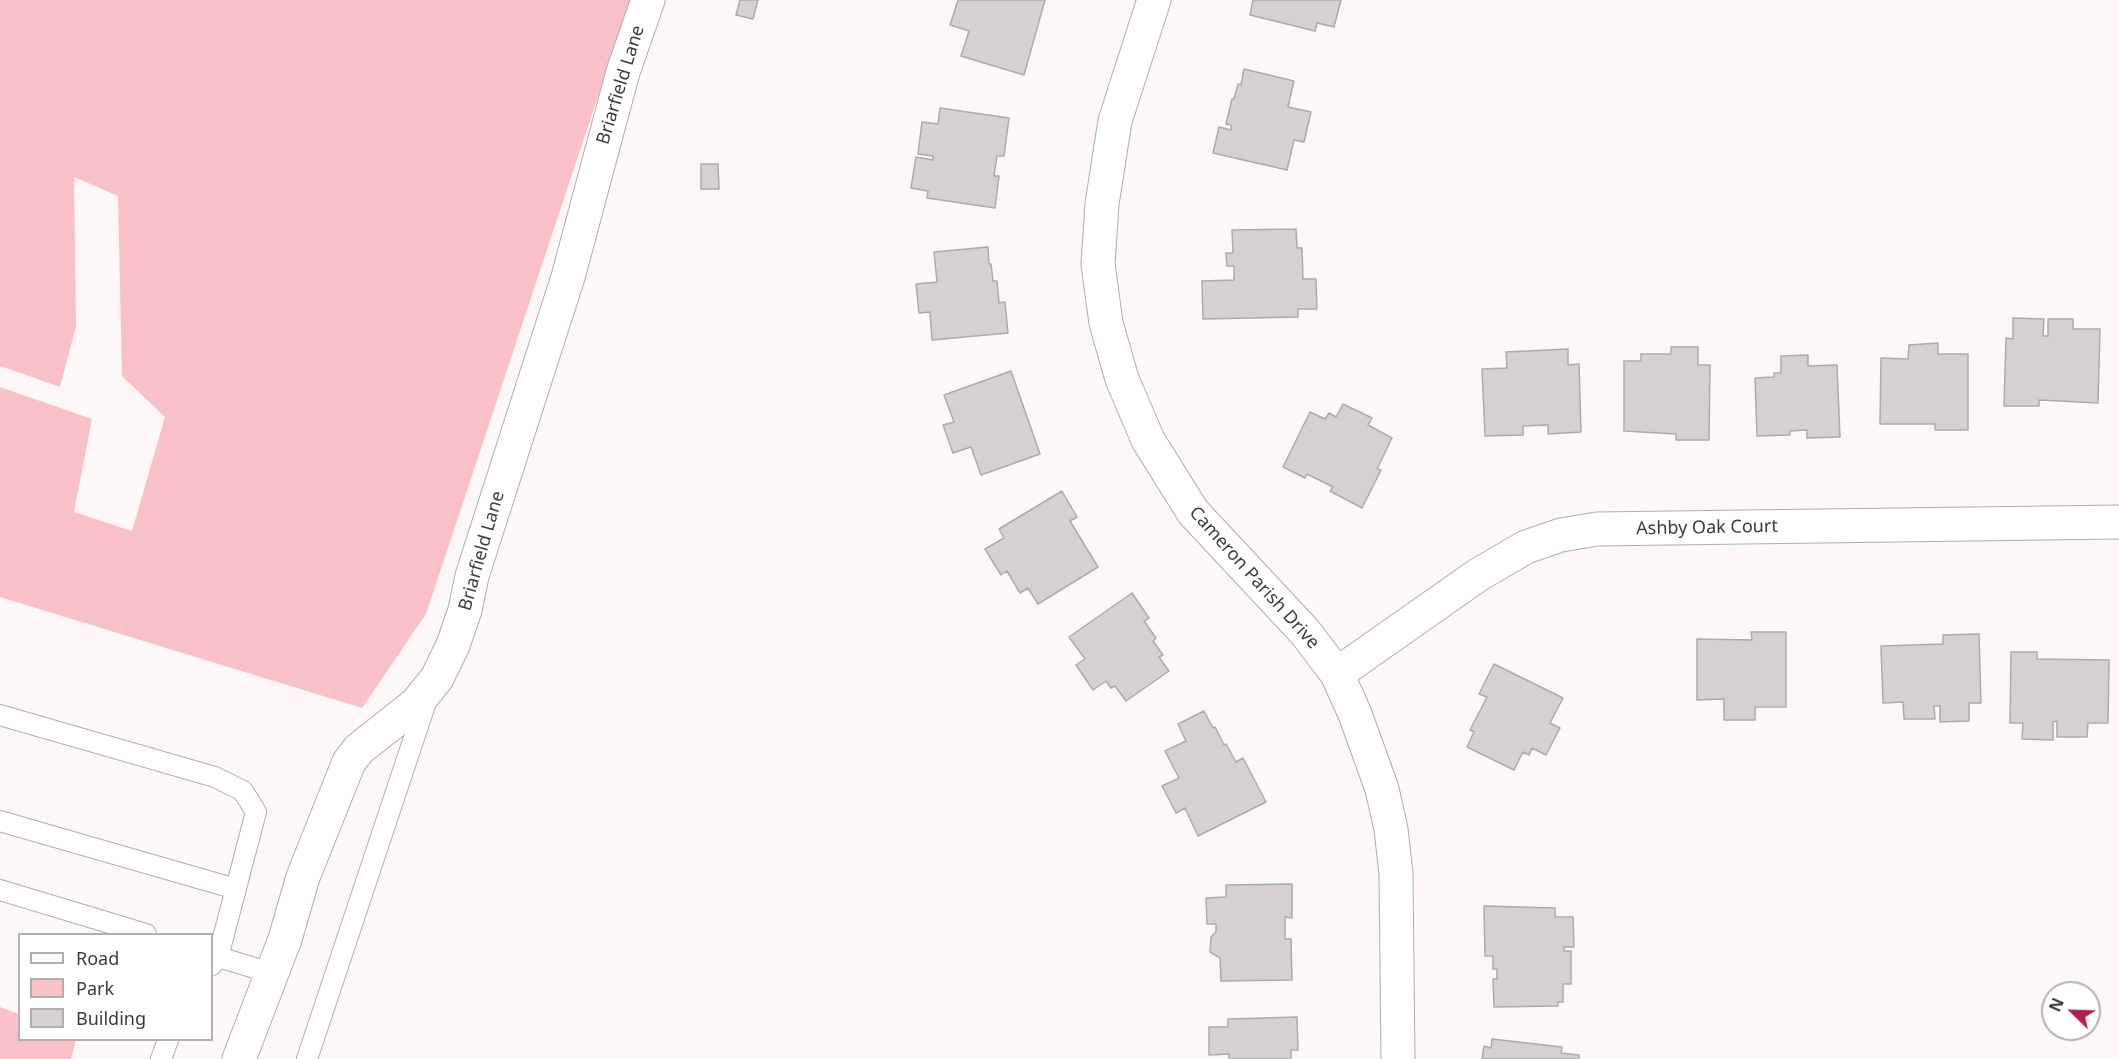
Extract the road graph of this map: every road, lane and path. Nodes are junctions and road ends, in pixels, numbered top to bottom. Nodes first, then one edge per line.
1 (648, 0) edge
2 (1154, 0) edge
3 (2119, 522) edge
4 (1337, 674) junction
5 (431, 685) junction
6 (0, 715) edge
7 (0, 821) edge
8 (236, 889) junction
9 (0, 890) edge
10 (143, 933) edge
11 (214, 959) edge
12 (272, 974) junction
13 (168, 1041) edge
14 (162, 1059) edge
15 (238, 1059) edge
16 (307, 1059) edge
17 (1398, 1059) edge

1 - 5 street, Briarfield Lane
2 - 4 street, Cameron Parish Drive
3 - 4 street, Ashby Oak Court
4 - 17 street, Cameron Parish Drive
5 - 12 street, Briarfield Lane
5 - 16 lane
6 - 8 lane
7 - 8 lane
8 - 11 lane
9 - 10 lane
11 - 12 lane
12 - 15 street, Briarfield Lane
13 - 14 lane

